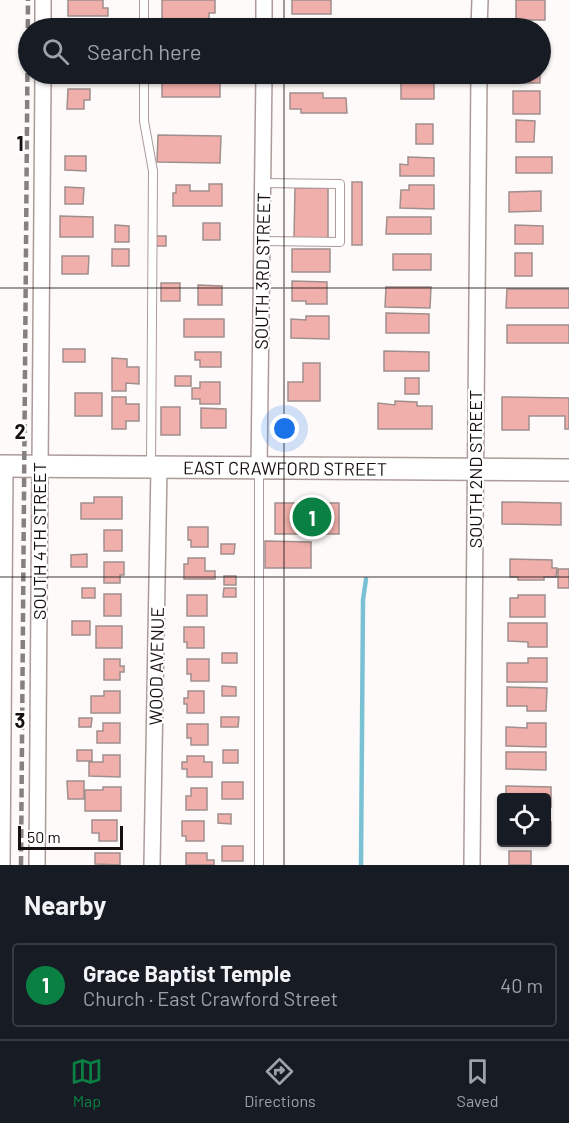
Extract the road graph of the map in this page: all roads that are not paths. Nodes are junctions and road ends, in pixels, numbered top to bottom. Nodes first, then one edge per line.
1 (43, 0) edge
2 (144, 0) edge
3 (264, 0) edge
4 (480, 0) edge
5 (43, 18) edge
6 (144, 18) edge
7 (264, 18) edge
8 (479, 18) edge
9 (43, 84) edge
10 (144, 84) edge
11 (264, 84) edge
12 (479, 84) edge
13 (262, 183) junction
14 (262, 241) junction
15 (2, 466) edge
16 (40, 466) junction
17 (155, 467) junction
18 (259, 468) junction
19 (475, 469) junction
20 (569, 470) edge
21 (2, 865) edge
22 (37, 865) edge
23 (152, 865) edge
24 (259, 865) edge
25 (472, 865) edge

1 - 5 street
2 - 6 lane
3 - 7 street
4 - 8 street
9 - 16 street, SOUTH 4TH STREET
10 - 17 lane
11 - 13 street, SOUTH 3RD STREET
12 - 19 street, SOUTH 2ND STREET
13 - 14 street, SOUTH 3RD STREET
13 - 14 lane
14 - 18 street, SOUTH 3RD STREET
15 - 16 main road, EAST CRAWFORD STREET
15 - 21 street, SOUTH 4TH STREET
16 - 17 main road, EAST CRAWFORD STREET
16 - 22 street, SOUTH 4TH STREET
17 - 18 main road, EAST CRAWFORD STREET
17 - 23 street, WOOD AVENUE
18 - 19 main road, EAST CRAWFORD STREET
18 - 24 lane
19 - 20 main road, EAST CRAWFORD STREET
19 - 25 street, SOUTH 2ND STREET

